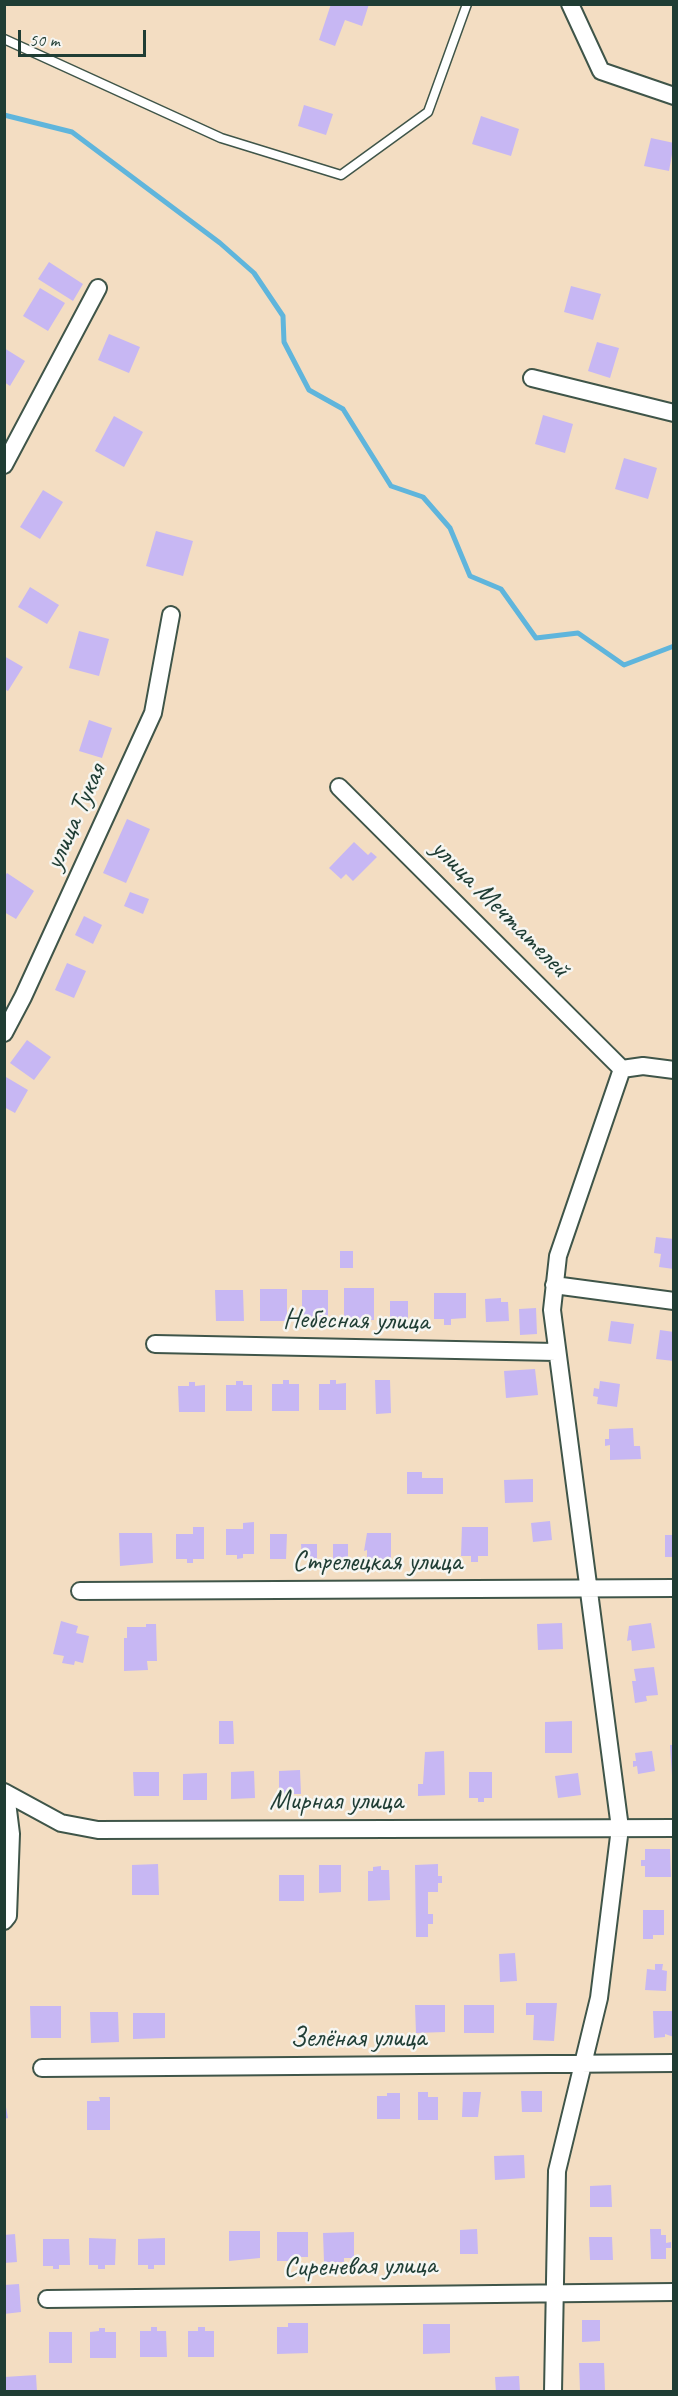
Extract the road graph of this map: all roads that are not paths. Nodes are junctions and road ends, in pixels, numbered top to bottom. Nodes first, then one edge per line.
1 (467, 4) edge
2 (570, 4) edge
3 (4, 39) edge
4 (674, 96) edge
5 (98, 288) dead end
6 (532, 378) dead end
7 (674, 413) edge
8 (4, 465) edge
9 (171, 615) dead end
10 (339, 787) dead end
11 (4, 1033) edge
12 (622, 1069) junction
13 (674, 1070) edge
14 (554, 1285) junction
15 (674, 1301) edge
16 (155, 1344) dead end
17 (556, 1352) junction
18 (674, 1588) edge
19 (590, 1589) junction
20 (80, 1590) dead end
21 (5, 1793) edge
22 (620, 1828) junction
23 (674, 1828) edge
24 (4, 1921) edge
25 (674, 2063) edge
26 (583, 2064) junction
27 (42, 2068) dead end
28 (674, 2292) edge
29 (553, 2293) junction
30 (47, 2299) dead end
31 (553, 2391) edge

1 - 3 lane
2 - 4 street
5 - 8 street
6 - 7 street
9 - 11 street, улица Тукая
10 - 12 street, улица Мечтателей
12 - 13 street
12 - 14 street
14 - 15 street
14 - 17 street
16 - 17 street, Небесная улица
17 - 19 street
18 - 19 street, Стрелецкая улица
19 - 20 street, Стрелецкая улица
19 - 22 street
21 - 22 street, Мирная улица
21 - 24 street
22 - 23 street, Мирная улица
22 - 26 street
25 - 26 street, Зелёная улица
26 - 27 street, Зелёная улица
26 - 29 street
28 - 29 street, Сиреневая улица
29 - 30 street, Сиреневая улица
29 - 31 street

